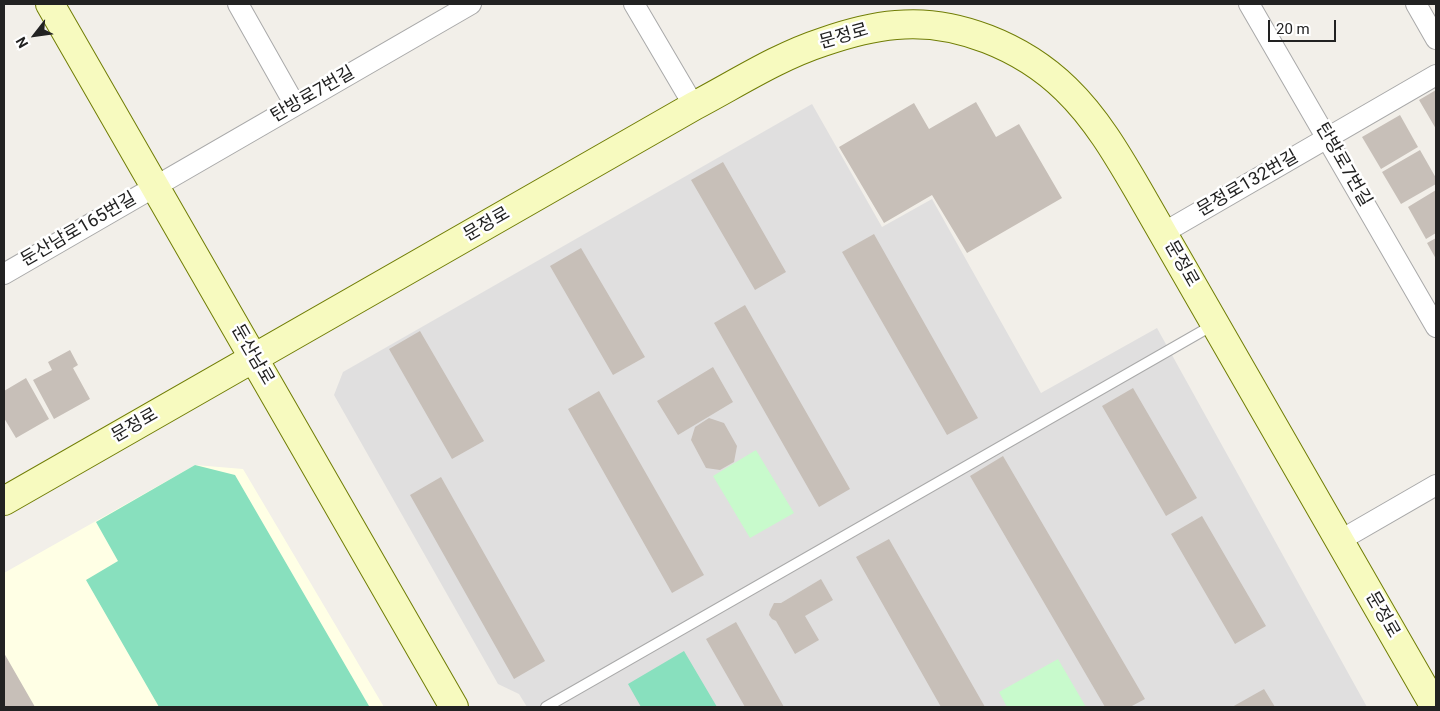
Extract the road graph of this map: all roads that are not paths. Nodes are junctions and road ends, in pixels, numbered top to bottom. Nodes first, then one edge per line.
1 (50, 4) edge
2 (238, 4) edge
3 (471, 4) edge
4 (634, 4) edge
5 (1249, 4) edge
6 (1416, 4) edge
7 (1436, 39) edge
8 (1436, 75) edge
9 (295, 105) junction
10 (694, 106) junction
11 (1327, 138) junction
12 (155, 186) junction
13 (1163, 233) junction
14 (4, 274) edge
15 (1215, 324) junction
16 (1436, 327) edge
17 (254, 358) junction
18 (1436, 485) edge
19 (4, 501) edge
20 (1339, 540) junction
21 (454, 707) edge
22 (546, 707) edge
23 (1435, 707) edge

1 - 12 main road, 둔산남로
2 - 9 street
3 - 9 street, 탄방로7번길
4 - 10 street
5 - 11 street, 탄방로7번길
6 - 7 street
8 - 11 street, 문정로132번길
9 - 12 street, 탄방로7번길
10 - 13 main road, 문정로
10 - 17 main road, 문정로
11 - 13 street, 문정로132번길
11 - 16 street, 탄방로7번길
12 - 14 street, 둔산남로165번길
12 - 17 main road, 둔산남로
13 - 15 main road, 문정로
15 - 20 main road, 문정로
15 - 22 lane
17 - 19 main road, 문정로
17 - 21 main road, 둔산남로
18 - 20 street
20 - 23 main road, 문정로

